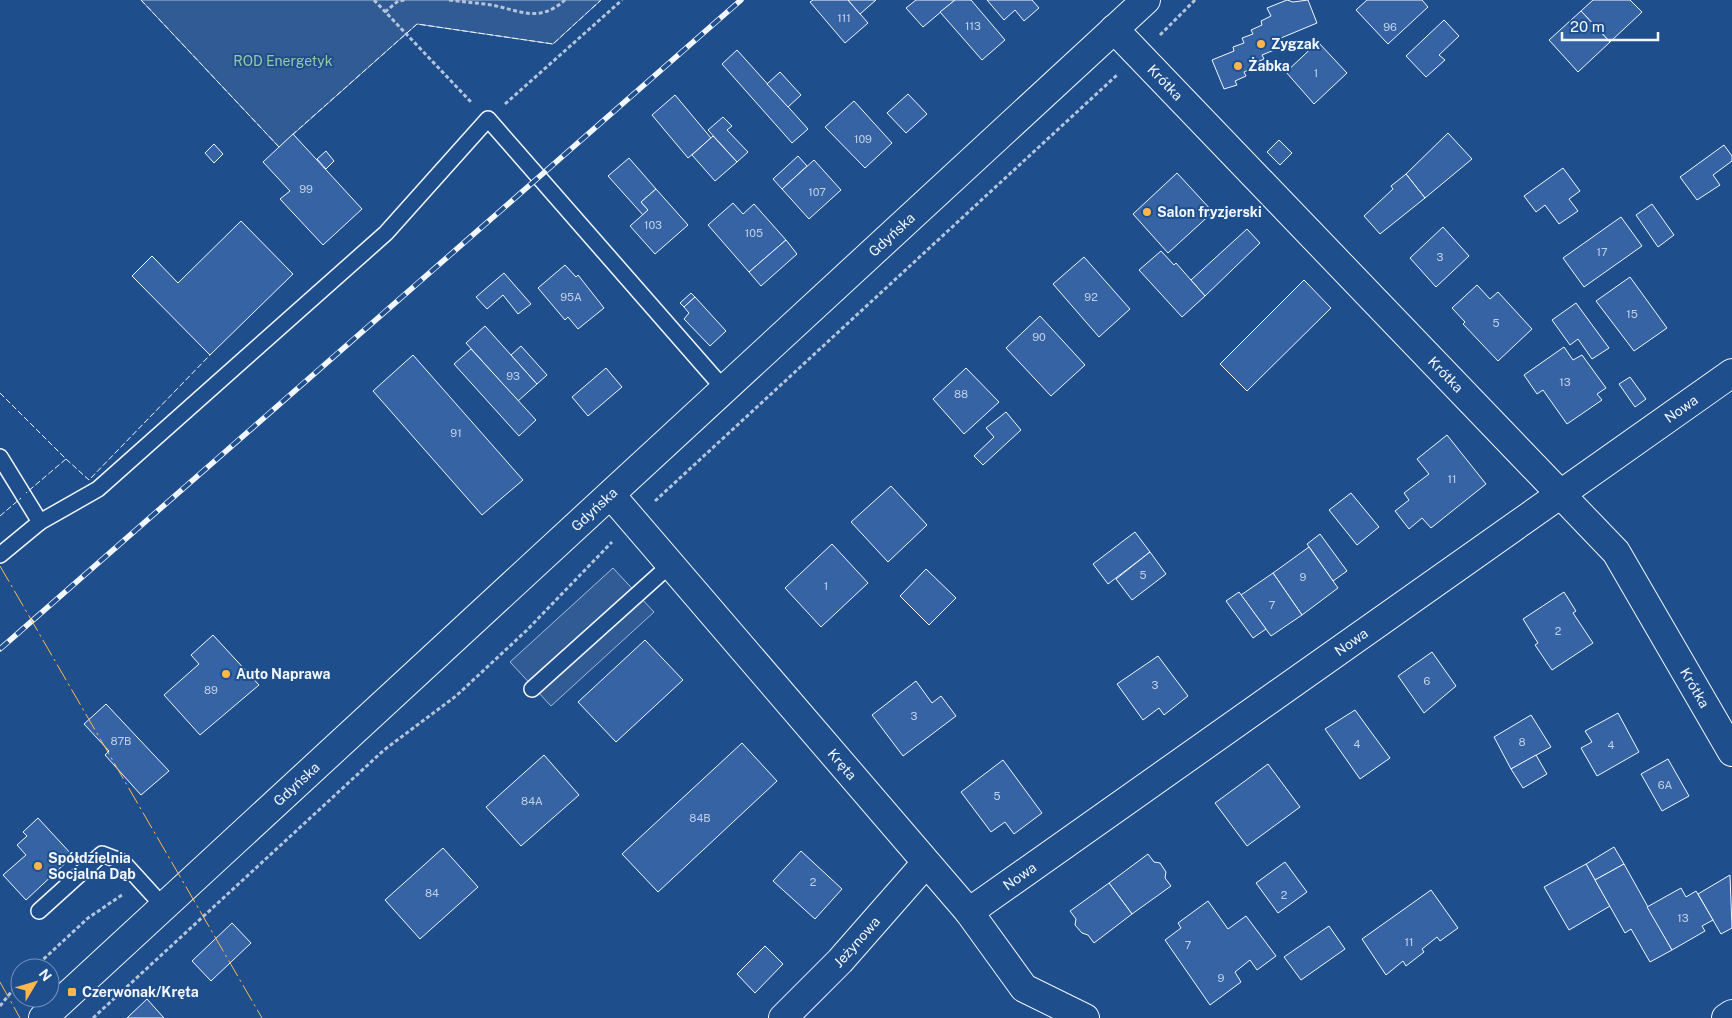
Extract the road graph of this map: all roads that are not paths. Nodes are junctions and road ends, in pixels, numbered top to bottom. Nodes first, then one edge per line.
1 (1146, 0) edge
2 (1114, 29) junction
3 (1732, 373) edge
4 (725, 390) junction
5 (0, 457) edge
6 (1561, 494) junction
7 (611, 496) junction
8 (40, 522) junction
9 (0, 555) edge
10 (670, 565) junction
11 (532, 689) dead end
12 (1732, 752) edge
13 (926, 863) junction
14 (164, 907) junction
15 (39, 912) dead end
16 (969, 912) junction
17 (1732, 1014) edge
18 (43, 1018) edge
19 (783, 1018) edge
20 (1085, 1018) edge
21 (1726, 1018) edge

1 - 2 street, Gdyńska
2 - 4 street, Gdyńska
2 - 6 street, Krótka
3 - 6 street, Nowa
4 - 7 street, Gdyńska
4 - 8 lane
5 - 8 lane
6 - 12 street, Krótka
6 - 16 street, Nowa
7 - 10 street, Kręta
7 - 14 street, Gdyńska
8 - 9 lane
10 - 11 lane
10 - 13 street, Kręta
13 - 16 street, Kręta
13 - 19 street, Jeżynowa
14 - 15 lane
14 - 18 street, Gdyńska
16 - 20 street, Kręta
17 - 21 street

